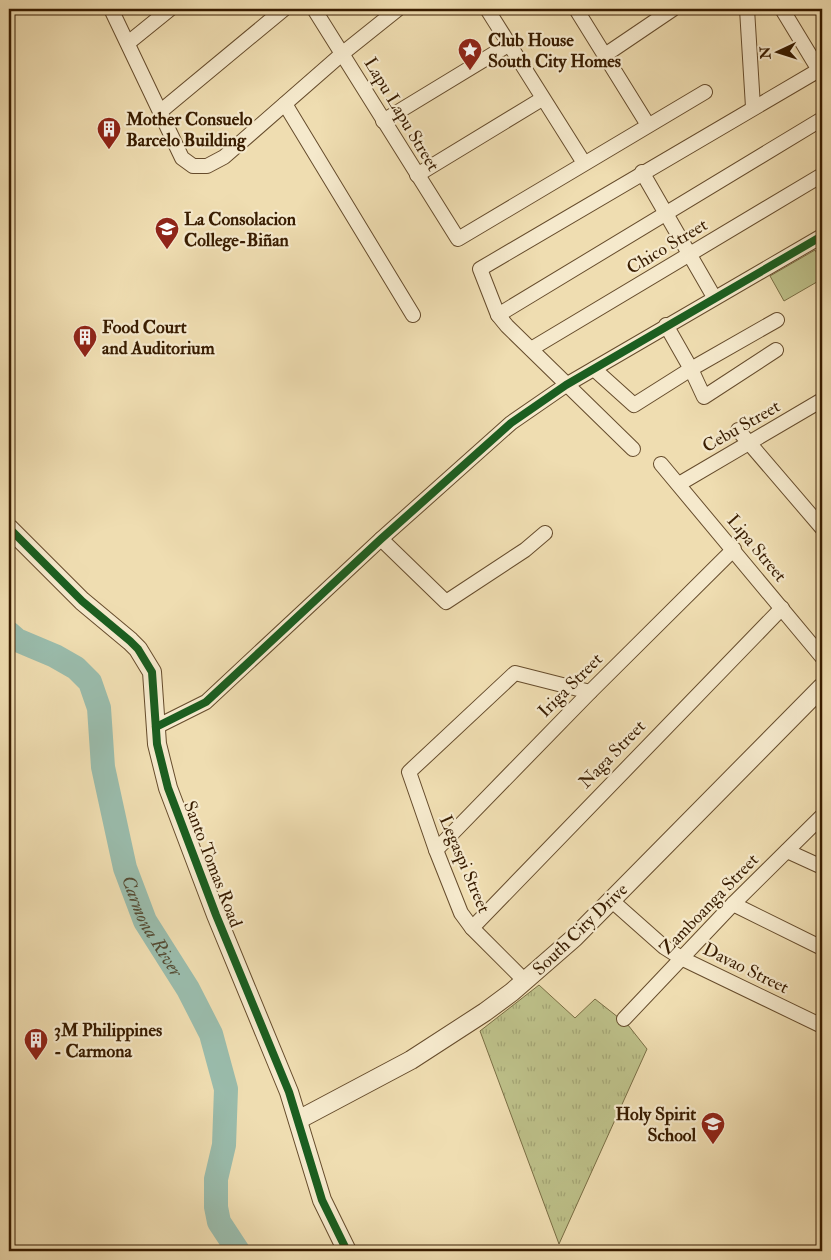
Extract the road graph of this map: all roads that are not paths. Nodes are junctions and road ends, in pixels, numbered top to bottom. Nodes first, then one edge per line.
1 (111, 9) edge
2 (170, 9) edge
3 (284, 9) edge
4 (314, 9) edge
5 (398, 9) edge
6 (487, 9) edge
7 (576, 9) edge
8 (673, 9) edge
9 (747, 9) edge
10 (782, 9) edge
11 (128, 43) junction
12 (508, 45) junction
13 (343, 54) junction
14 (605, 55) junction
15 (820, 73) edge
16 (705, 92) dead end
17 (542, 99) junction
18 (285, 104) junction
19 (753, 107) junction
20 (161, 111) junction
21 (822, 119) edge
22 (383, 121) junction
23 (648, 126) junction
24 (584, 163) junction
25 (642, 172) junction
26 (417, 175) junction
27 (822, 175) edge
28 (666, 215) junction
29 (822, 236) edge
30 (689, 254) junction
31 (714, 297) junction
32 (413, 315) dead end
33 (498, 315) junction
34 (777, 320) dead end
35 (666, 325) junction
36 (531, 349) junction
37 (776, 350) dead end
38 (594, 368) junction
39 (691, 369) junction
40 (566, 385) junction
41 (822, 400) edge
42 (738, 430) dead end
43 (750, 444) junction
44 (633, 449) dead end
45 (662, 464) dead end
46 (679, 484) junction
47 (9, 528) edge
48 (822, 528) edge
49 (546, 532) dead end
50 (381, 539) junction
51 (734, 549) junction
52 (782, 608) junction
53 (822, 657) edge
54 (822, 687) edge
55 (590, 692) junction
56 (156, 727) junction
57 (822, 816) edge
58 (436, 850) junction
59 (787, 851) junction
60 (822, 867) edge
61 (611, 900) junction
62 (733, 904) junction
63 (472, 928) junction
64 (822, 948) edge
65 (683, 959) junction
66 (525, 981) junction
67 (624, 1018) dead end
68 (822, 1026) edge
69 (298, 1120) junction
70 (346, 1251) edge

1 - 11 street
2 - 11 street
3 - 20 street
4 - 13 street, Lapu Lapu Street
5 - 13 street
6 - 12 street
7 - 14 street
8 - 14 street
9 - 19 street
10 - 15 street
11 - 20 street
12 - 17 street
12 - 22 street
13 - 18 street
13 - 22 street, Lapu Lapu Street
14 - 23 street
15 - 19 street
16 - 23 street
17 - 24 street
17 - 26 street
18 - 20 street
18 - 32 street
19 - 25 street
21 - 28 street
22 - 26 street, Lapu Lapu Street
23 - 24 street
24 - 26 street, Lapu Lapu Street
25 - 28 street
25 - 33 street
27 - 30 street, Chico Street
28 - 30 street
28 - 33 street
29 - 31 street
30 - 31 street
30 - 36 street, Chico Street
31 - 35 street
33 - 36 street
34 - 39 street
35 - 38 street
35 - 39 street
36 - 40 street
37 - 39 street
38 - 39 street
38 - 40 street
40 - 44 street
40 - 50 street
41 - 43 street, Cebu Street
42 - 43 street
43 - 46 street, Cebu Street
43 - 48 street
45 - 46 street, Lipa Street
46 - 51 street, Lipa Street
47 - 56 street, Santo Tomas Road
49 - 50 street
50 - 56 street
51 - 52 street, Lipa Street
51 - 55 street, Iriga Street
52 - 53 street, Lipa Street
52 - 63 street, Naga Street
54 - 61 street, South City Drive
55 - 58 street, Iriga Street
55 - 58 street, Legaspi Street
56 - 69 street, Santo Tomas Road
57 - 59 street, Zamboanga Street
58 - 63 street, Legaspi Street
59 - 60 street
59 - 62 street, Zamboanga Street
61 - 65 street, Davao Street
61 - 66 street, South City Drive
62 - 64 street
62 - 65 street, Zamboanga Street
63 - 66 street, Legaspi Street
65 - 67 street, Zamboanga Street
65 - 68 street, Davao Street
66 - 69 street, South City Drive
69 - 70 street, Santo Tomas Road

